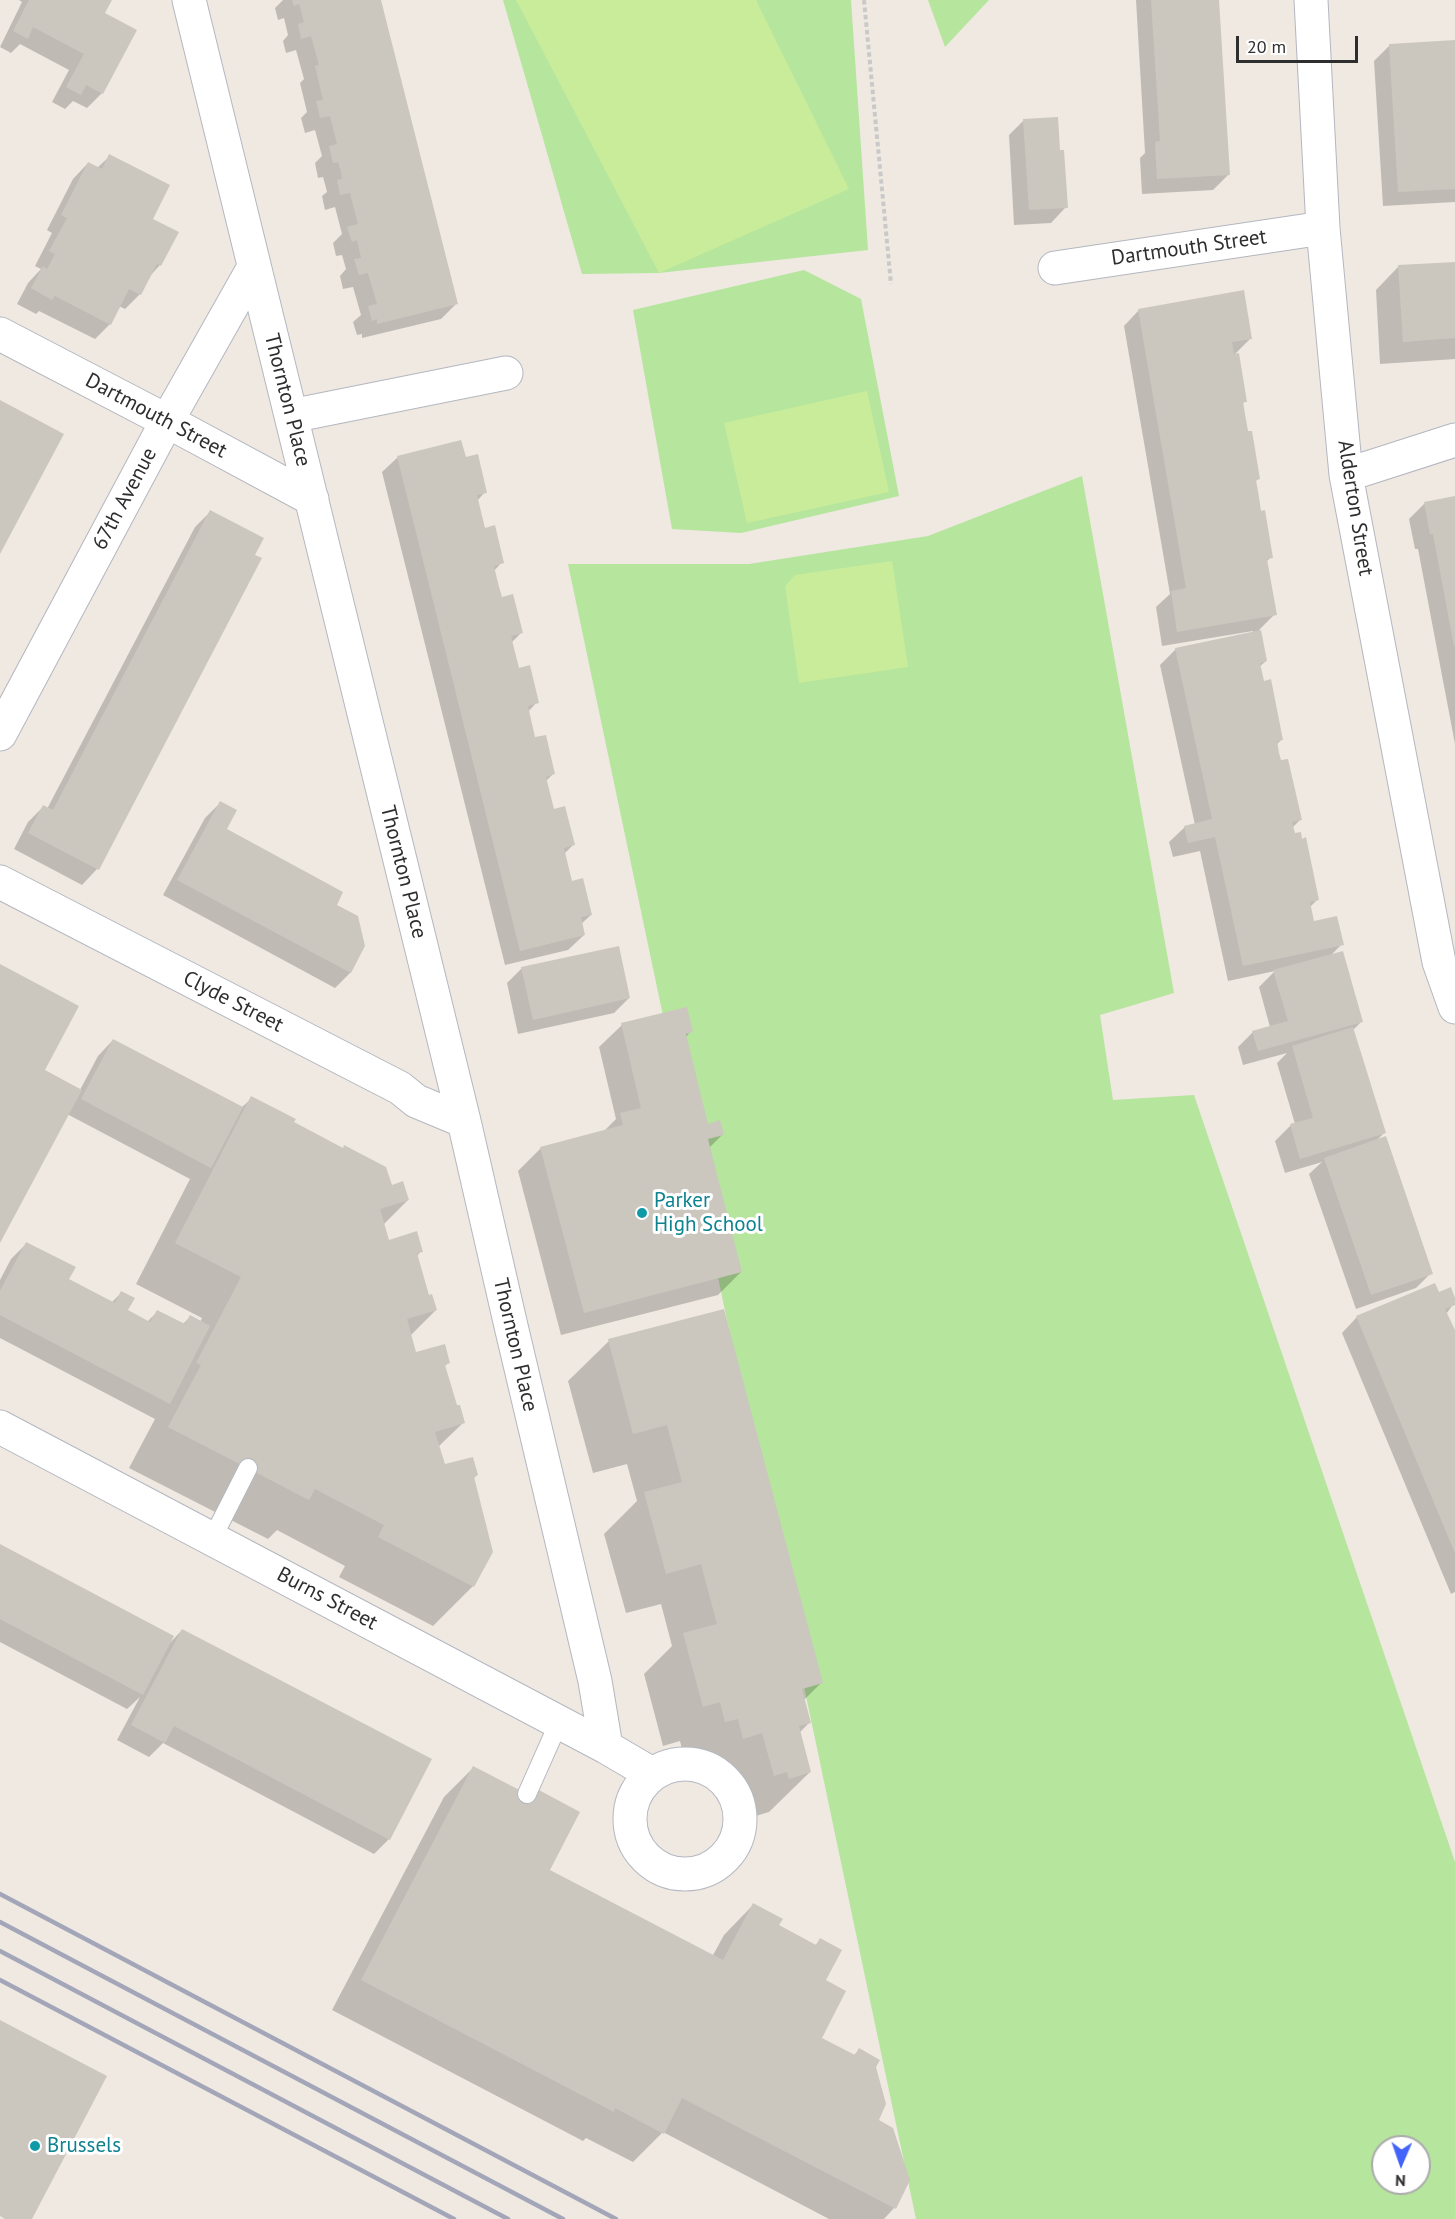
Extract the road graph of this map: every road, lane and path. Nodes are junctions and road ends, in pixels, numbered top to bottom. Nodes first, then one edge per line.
1 (189, 0) edge
2 (864, 0) edge
3 (1311, 0) edge
4 (1323, 228) junction
5 (254, 267) junction
6 (1055, 268) dead end
7 (891, 284) dead end
8 (0, 334) edge
9 (506, 373) dead end
10 (291, 416) junction
11 (167, 421) junction
12 (1455, 440) edge
13 (1346, 475) junction
14 (312, 499) junction
15 (0, 734) edge
16 (0, 882) edge
17 (1447, 958) edge
18 (1455, 1007) edge
19 (465, 1121) junction
20 (0, 1427) edge
21 (248, 1468) dead end
22 (212, 1539) junction
23 (559, 1722) junction
24 (606, 1747) junction
25 (652, 1774) dead end
26 (527, 1794) dead end

1 - 5 street, Thornton Place
2 - 7 path
3 - 4 street, Alderton Street
4 - 6 street, Dartmouth Street
4 - 13 street, Alderton Street
5 - 10 street, Thornton Place
5 - 11 street, 67th Avenue
8 - 11 street, Dartmouth Street
9 - 10 street
10 - 14 street, Thornton Place
11 - 14 street, Dartmouth Street
11 - 15 street, 67th Avenue
12 - 13 street
13 - 17 street, Alderton Street
14 - 19 street, Thornton Place
16 - 19 street, Clyde Street
17 - 18 street, Alderton Street
19 - 24 street, Thornton Place
20 - 22 street, Burns Street
21 - 22 lane
22 - 23 street, Burns Street
23 - 24 street, Burns Street
23 - 26 lane
24 - 25 street, Burns Street

